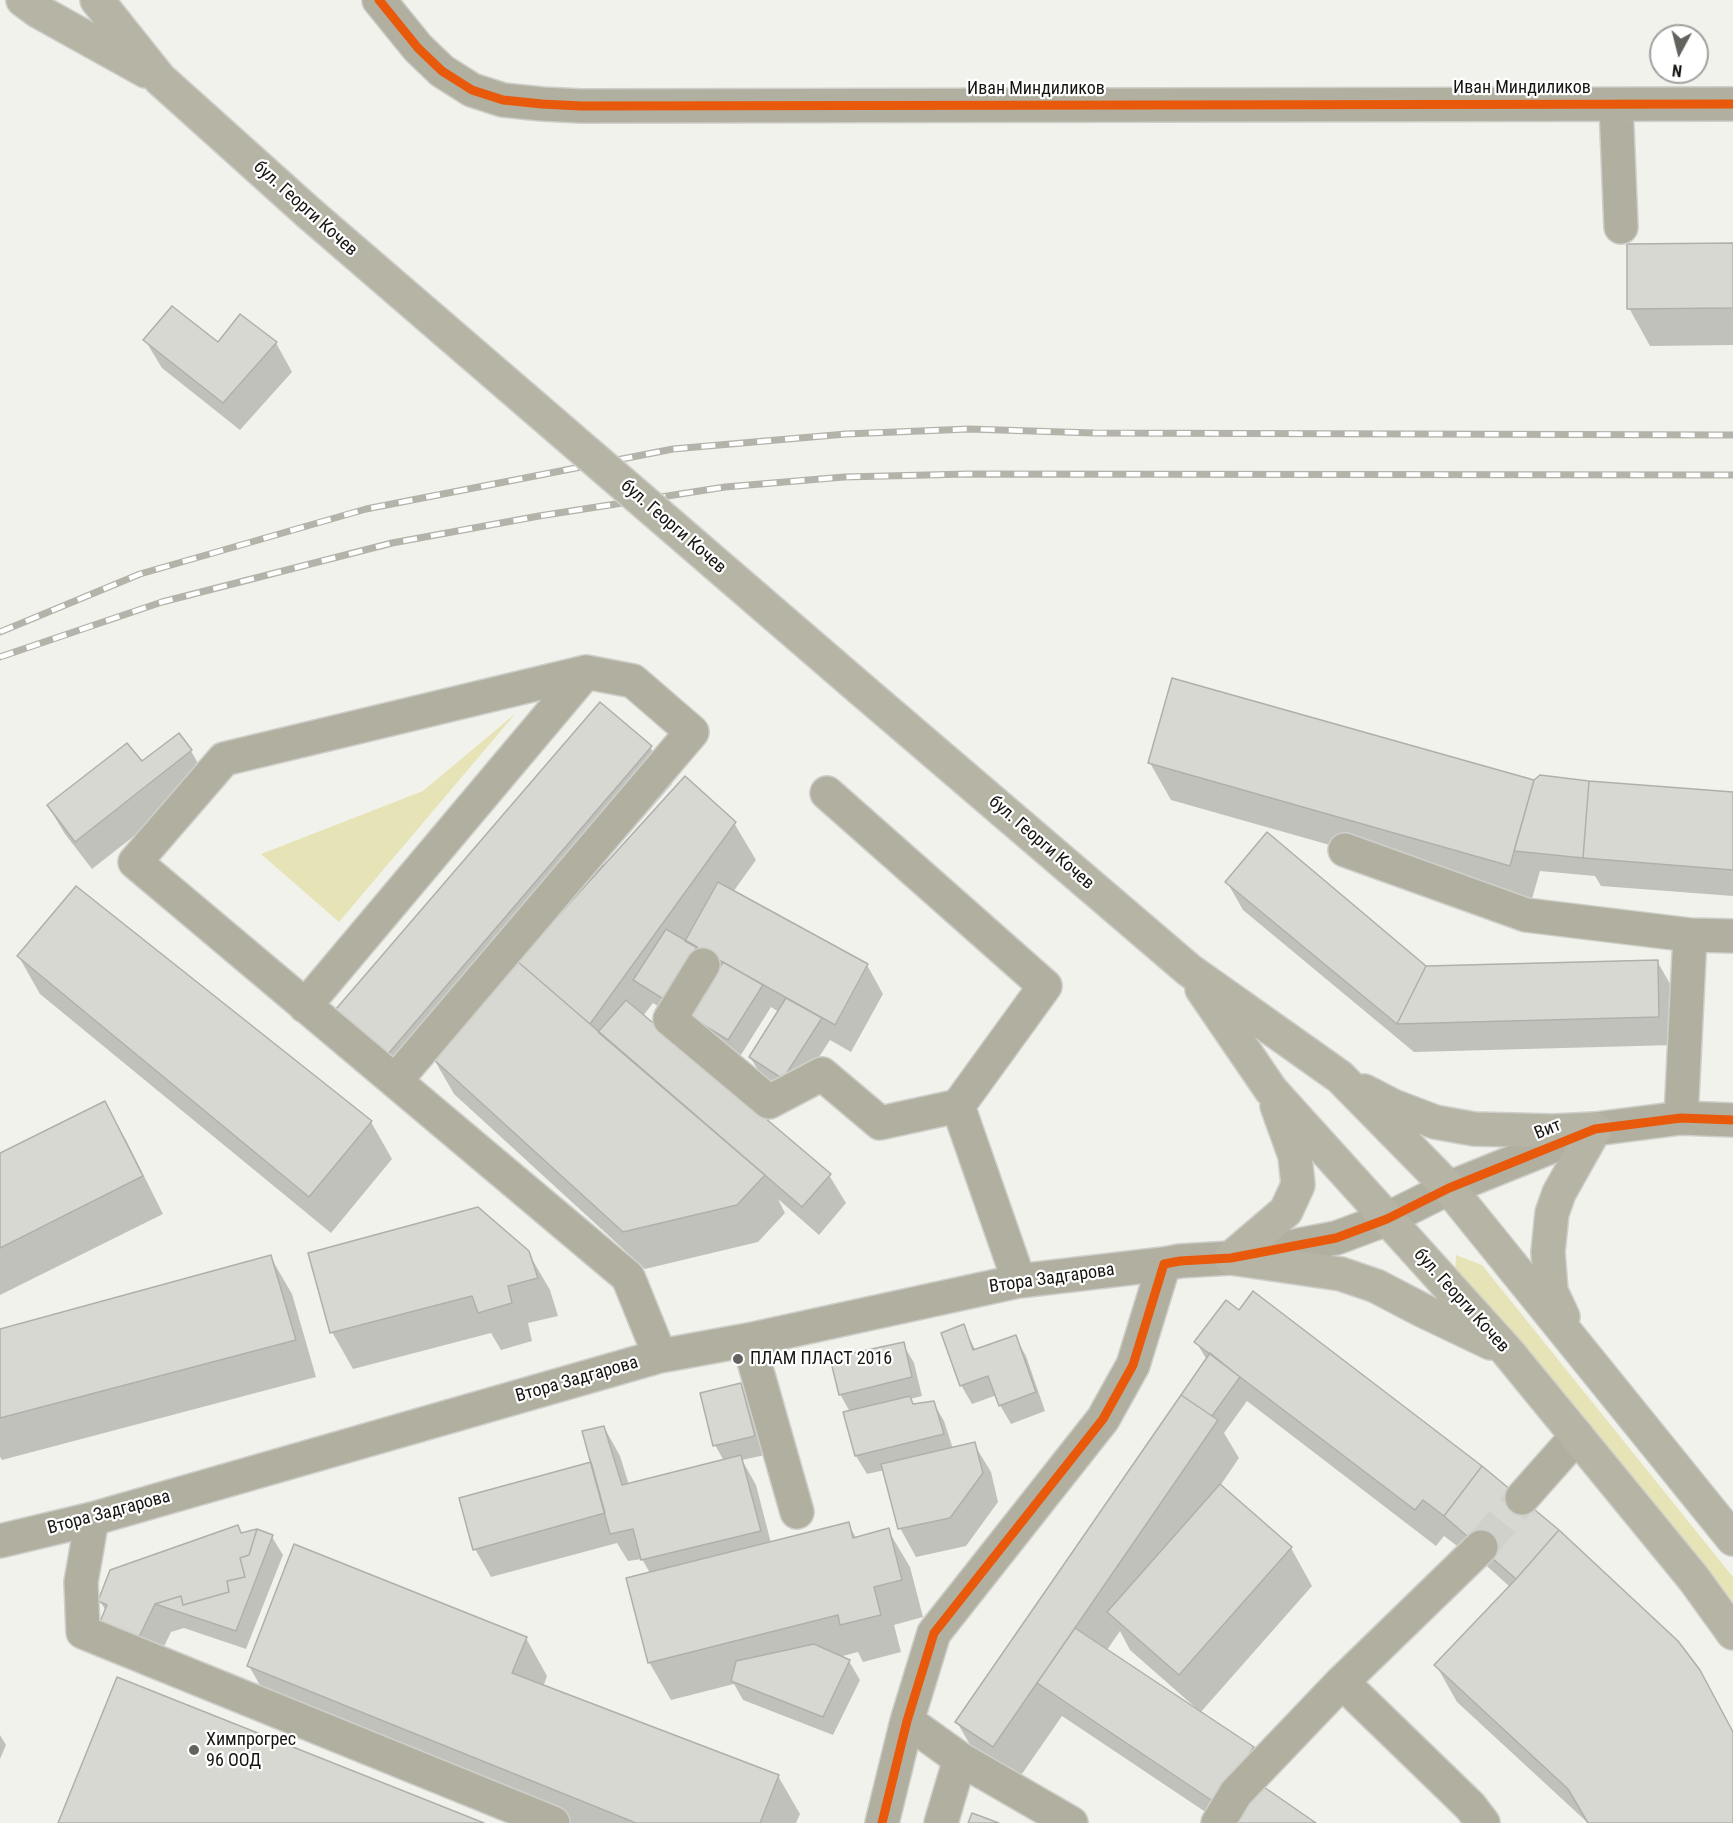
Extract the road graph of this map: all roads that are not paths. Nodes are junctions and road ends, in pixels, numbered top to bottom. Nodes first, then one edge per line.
1 (23, 0) edge
2 (97, 0) edge
3 (379, 0) edge
4 (160, 79) junction
5 (1733, 104) edge
6 (1616, 105) junction
7 (1621, 227) dead end
8 (586, 672) junction
9 (827, 793) dead end
10 (1345, 850) dead end
11 (1690, 935) junction
12 (1733, 936) edge
13 (703, 965) dead end
14 (1189, 970) junction
15 (305, 1005) junction
16 (1340, 1077) junction
17 (395, 1081) junction
18 (1271, 1090) junction
19 (958, 1106) junction
20 (1681, 1118) junction
21 (1733, 1120) edge
22 (1595, 1129) junction
23 (1449, 1188) junction
24 (1387, 1219) junction
25 (1231, 1258) junction
26 (1164, 1264) junction
27 (1019, 1281) junction
28 (748, 1340) junction
29 (1575, 1343) junction
30 (1507, 1351) junction
31 (660, 1356) junction
32 (1576, 1436) junction
33 (1521, 1498) tunnel mouth
34 (796, 1512) dead end
35 (92, 1519) junction
36 (1733, 1539) edge
37 (0, 1541) edge
38 (1481, 1548) tunnel mouth
39 (1733, 1633) edge
40 (1342, 1682) junction
41 (908, 1721) junction
42 (960, 1759) junction
43 (553, 1823) edge
44 (882, 1823) edge
45 (941, 1823) edge
46 (1071, 1823) edge
47 (1218, 1823) edge
48 (1483, 1823) edge

1 - 4 main road, бул. Георги Кочев
2 - 4 main road, бул. Георги Кочев
3 - 6 street, Иван Миндиликов
4 - 14 main road, бул. Георги Кочев, bridge
5 - 6 street, Иван Миндиликов
6 - 7 street
8 - 15 street
8 - 15 street
8 - 17 street
9 - 19 street
10 - 11 street
11 - 12 street
11 - 20 street
13 - 19 street
14 - 16 main road, бул. Георги Кочев
14 - 18 main road, бул. Георги Кочев
15 - 17 street
16 - 22 main road
16 - 23 main road, бул. Георги Кочев
17 - 31 street
18 - 24 main road, бул. Георги Кочев
18 - 25 main road
19 - 27 street
20 - 21 street, Вит
20 - 22 street, Вит
22 - 23 street, Вит
22 - 29 main road
23 - 24 street, Вит
23 - 29 main road, бул. Георги Кочев
24 - 25 street, Вит
24 - 30 main road, бул. Георги Кочев
25 - 26 street, Втора Задгарова
25 - 30 main road
26 - 27 street, Втора Задгарова
26 - 41 street
27 - 28 street, Втора Задгарова
28 - 31 street, Втора Задгарова
28 - 34 street
29 - 36 main road, бул. Георги Кочев
30 - 32 main road, бул. Георги Кочев
31 - 35 street, Втора Задгарова
32 - 33 street
32 - 39 main road, бул. Георги Кочев
35 - 37 street, Втора Задгарова
35 - 43 street
38 - 40 street
40 - 47 street
40 - 48 street
41 - 42 street
41 - 44 street
42 - 45 street
42 - 46 street

